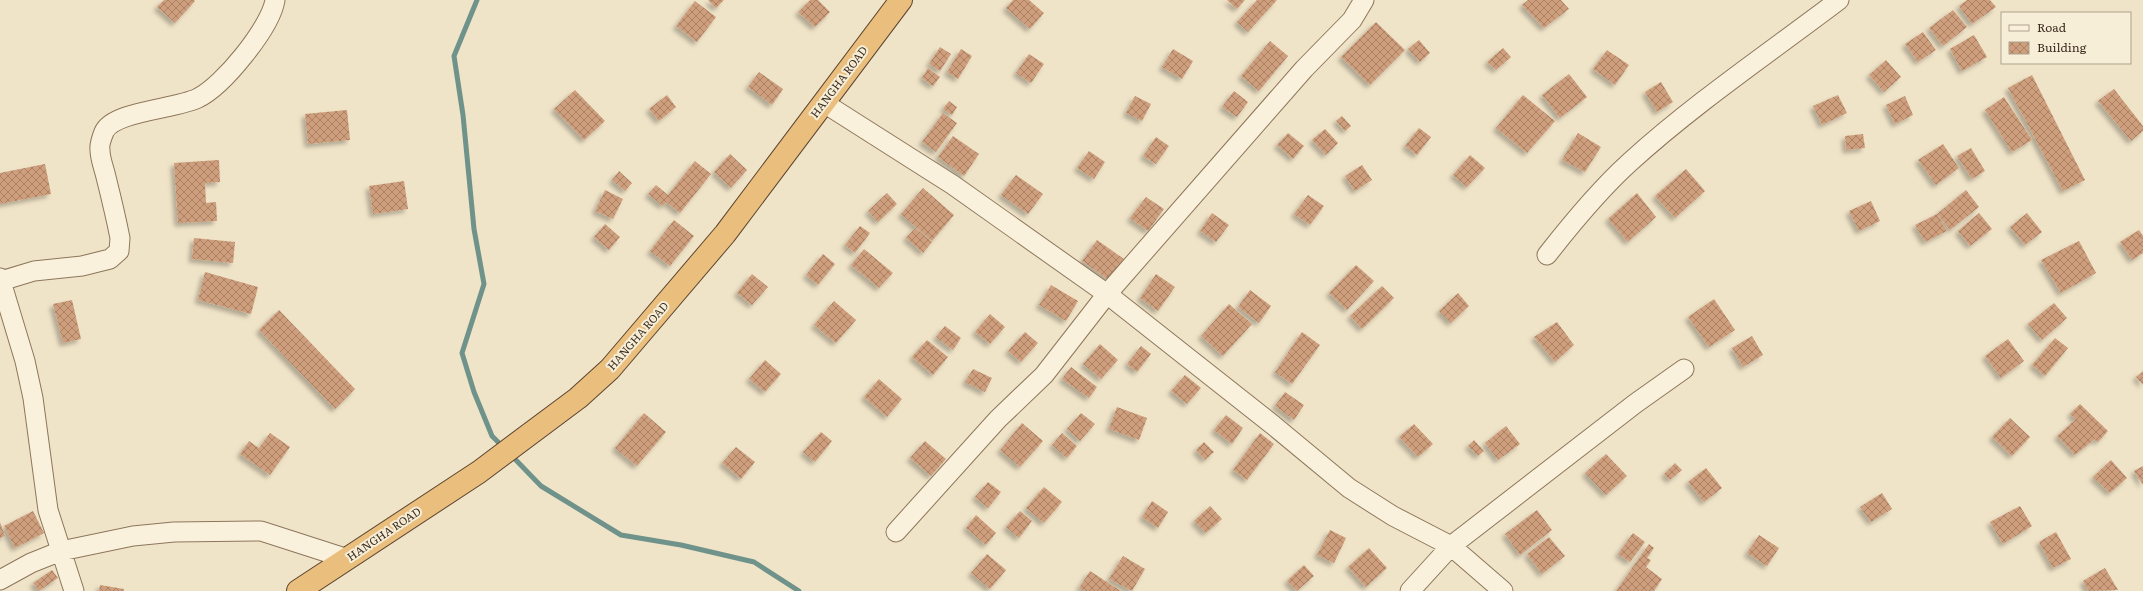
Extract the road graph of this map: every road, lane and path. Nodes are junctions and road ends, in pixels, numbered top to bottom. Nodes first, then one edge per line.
1 (275, 0) edge
2 (901, 0) edge
3 (1364, 0) edge
4 (1839, 0) edge
5 (824, 104) junction
6 (1547, 255) dead end
7 (0, 279) edge
8 (1107, 294) junction
9 (1684, 369) dead end
10 (896, 532) dead end
11 (1451, 546) junction
12 (61, 551) junction
13 (348, 559) junction
14 (0, 580) edge
15 (74, 591) edge
16 (298, 591) edge
17 (1410, 591) edge
18 (1503, 591) edge

1 - 7 street
2 - 5 highway, HANGHA ROAD
3 - 8 street
4 - 6 street
5 - 8 street
5 - 13 highway, HANGHA ROAD
7 - 12 street
8 - 10 street
8 - 11 street
9 - 11 street
11 - 17 street
11 - 18 street
12 - 13 street
12 - 14 street
12 - 15 street
13 - 16 highway, HANGHA ROAD

